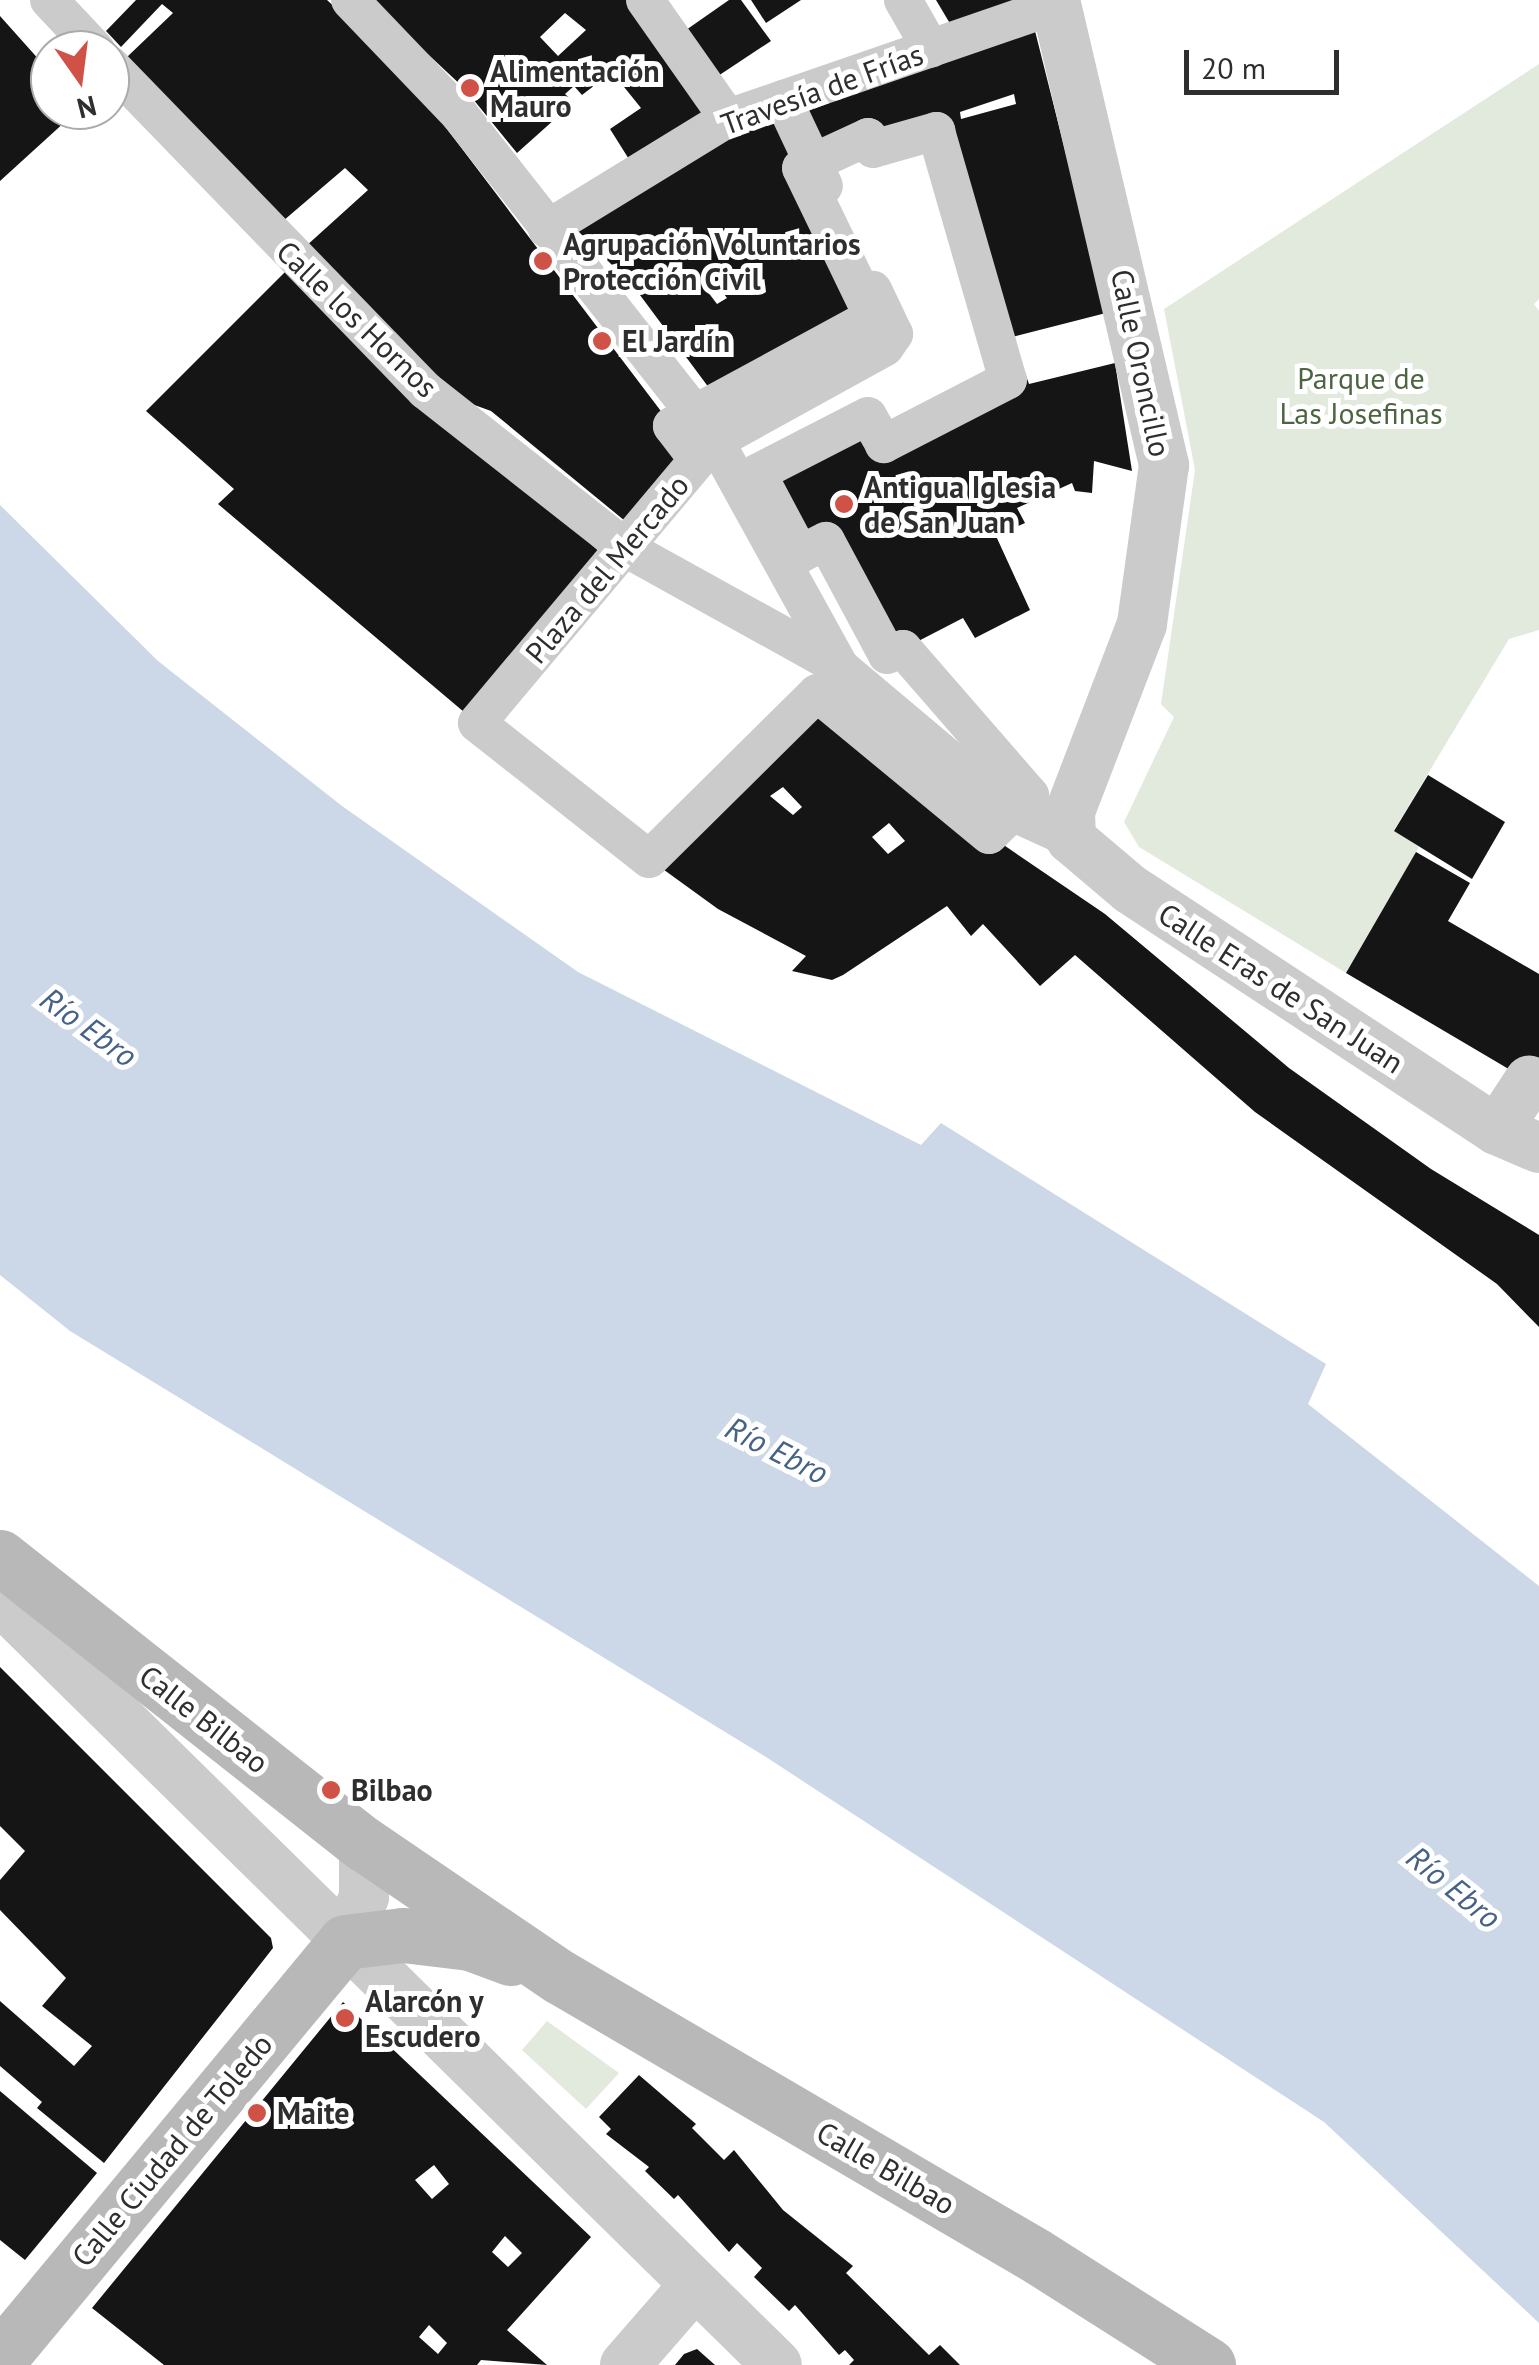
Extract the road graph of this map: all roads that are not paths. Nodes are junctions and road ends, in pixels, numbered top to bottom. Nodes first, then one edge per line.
1 (49, 0) edge
2 (350, 0) edge
3 (646, 0) edge
4 (904, 0) edge
5 (1062, 2) edge
6 (77, 30) edge
7 (931, 49) junction
8 (130, 85) edge
9 (782, 99) junction
10 (728, 118) junction
11 (814, 162) junction
12 (548, 229) junction
13 (705, 426) junction
14 (627, 550) junction
15 (840, 667) junction
16 (1012, 812) junction
17 (1071, 839) junction
18 (1529, 1082) dead end
19 (1518, 1139) edge
20 (1539, 1179) edge
21 (0, 1557) edge
22 (0, 1600) edge
23 (364, 1844) junction
24 (345, 1942) junction
25 (560, 1976) junction
26 (692, 2288) junction
27 (9, 2353) edge
28 (625, 2365) edge
29 (777, 2365) edge
30 (1208, 2365) edge

1 - 6 street
2 - 12 street
3 - 10 street
4 - 7 street
5 - 7 street, Travesía de Frías
5 - 17 street, Calle Oroncillo
7 - 9 street, Travesía de Frías
8 - 14 street, Calle los Hornos
9 - 10 street, Travesía de Frías
9 - 11 street
10 - 12 street, Travesía de Frías
11 - 13 street
11 - 16 street
12 - 13 street
13 - 14 street, Plaza del Mercado
13 - 15 street
14 - 15 street, Calle los Hornos
14 - 16 street, Plaza del Mercado
15 - 16 street
16 - 17 street
17 - 19 street, Calle Eras de San Juan
18 - 19 street
19 - 20 street, Calle Eras de San Juan
21 - 23 main road, Calle Bilbao
22 - 24 street, Calle Bilbao
23 - 24 street
23 - 25 main road, Calle Bilbao
24 - 25 main road, Calle Bilbao
24 - 26 street, Calle Bilbao
24 - 27 main road, Calle Ciudad de Toledo
25 - 30 main road, Calle Bilbao
26 - 28 street
26 - 29 street, Calle Bilbao

